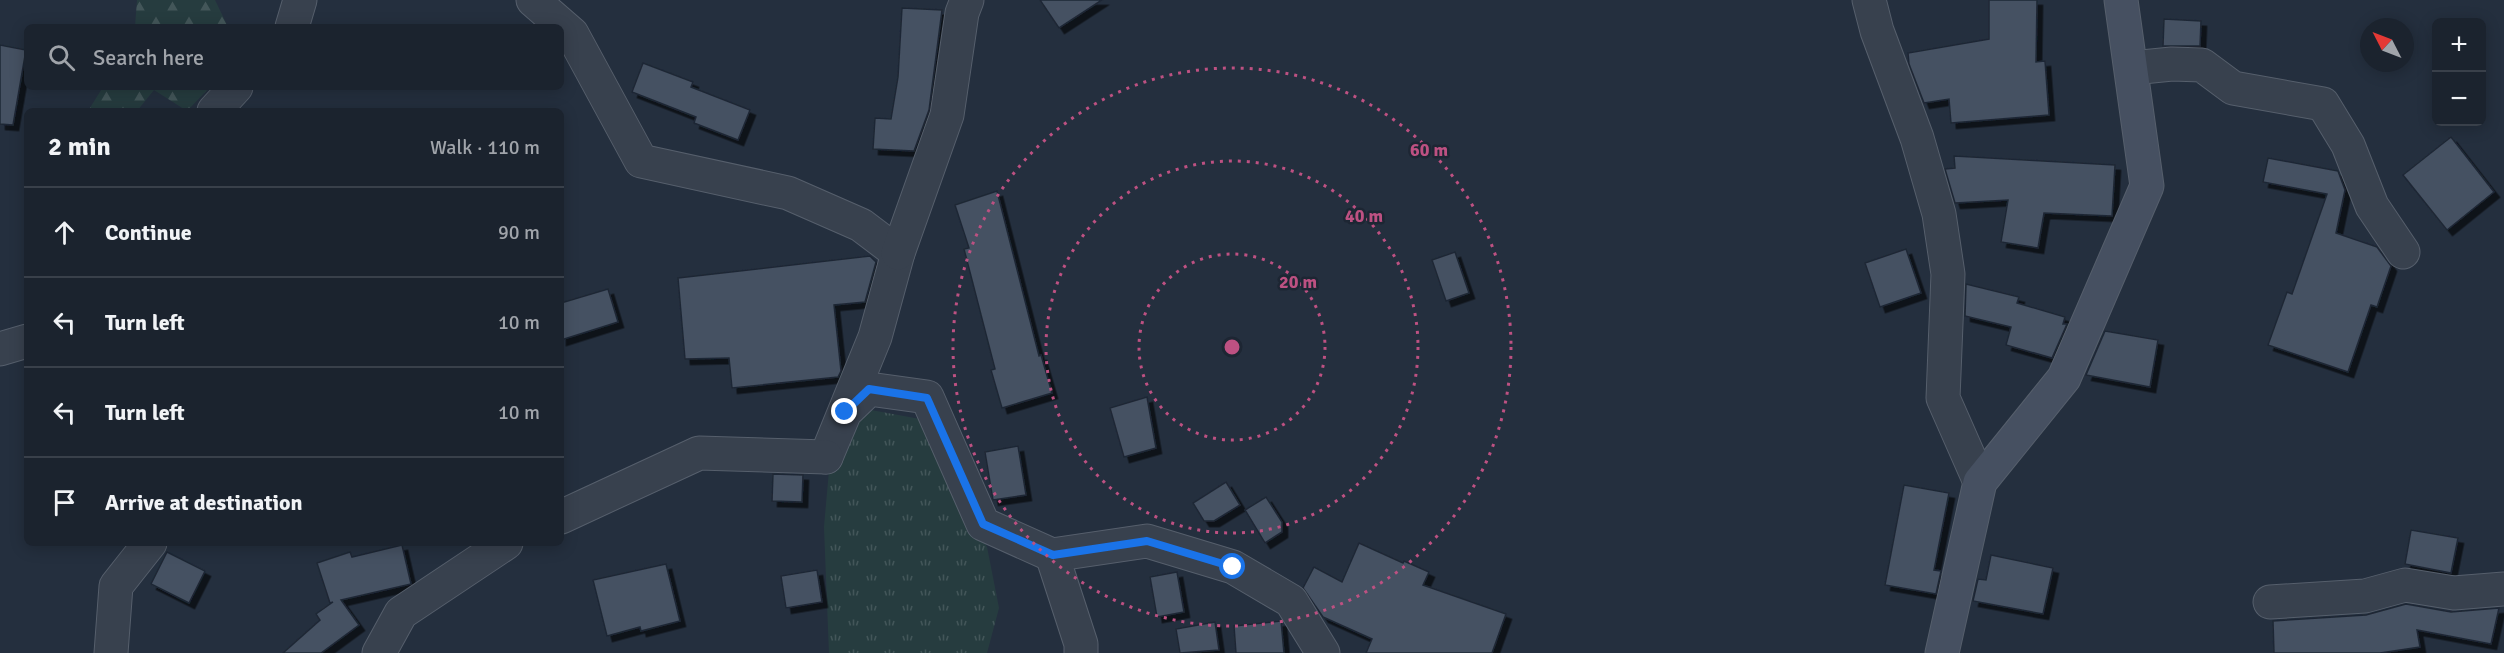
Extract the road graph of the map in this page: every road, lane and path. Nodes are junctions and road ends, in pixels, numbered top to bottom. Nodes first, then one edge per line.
1 (300, 0) edge
2 (533, 0) edge
3 (967, 0) edge
4 (1869, 0) edge
5 (2121, 0) edge
6 (293, 24) edge
7 (561, 24) edge
8 (564, 27) edge
9 (2132, 68) junction
10 (233, 90) edge
11 (217, 108) edge
12 (2403, 252) dead end
13 (898, 253) junction
14 (24, 342) edge
15 (0, 349) edge
16 (826, 457) junction
17 (1980, 482) junction
18 (564, 516) edge
19 (148, 546) edge
20 (502, 546) edge
21 (1053, 555) junction
22 (2504, 589) edge
23 (2270, 602) dead end
24 (111, 653) edge
25 (379, 653) edge
26 (1081, 653) edge
27 (1323, 653) edge
28 (1942, 653) edge

1 - 6 street
2 - 7 street
3 - 13 street
4 - 17 street
5 - 9 street
8 - 13 street
9 - 12 street
9 - 17 street
10 - 11 street
13 - 16 street
14 - 15 street
16 - 18 street
16 - 21 street
17 - 28 street
19 - 24 street
20 - 25 street
21 - 26 street
21 - 27 street
22 - 23 street

